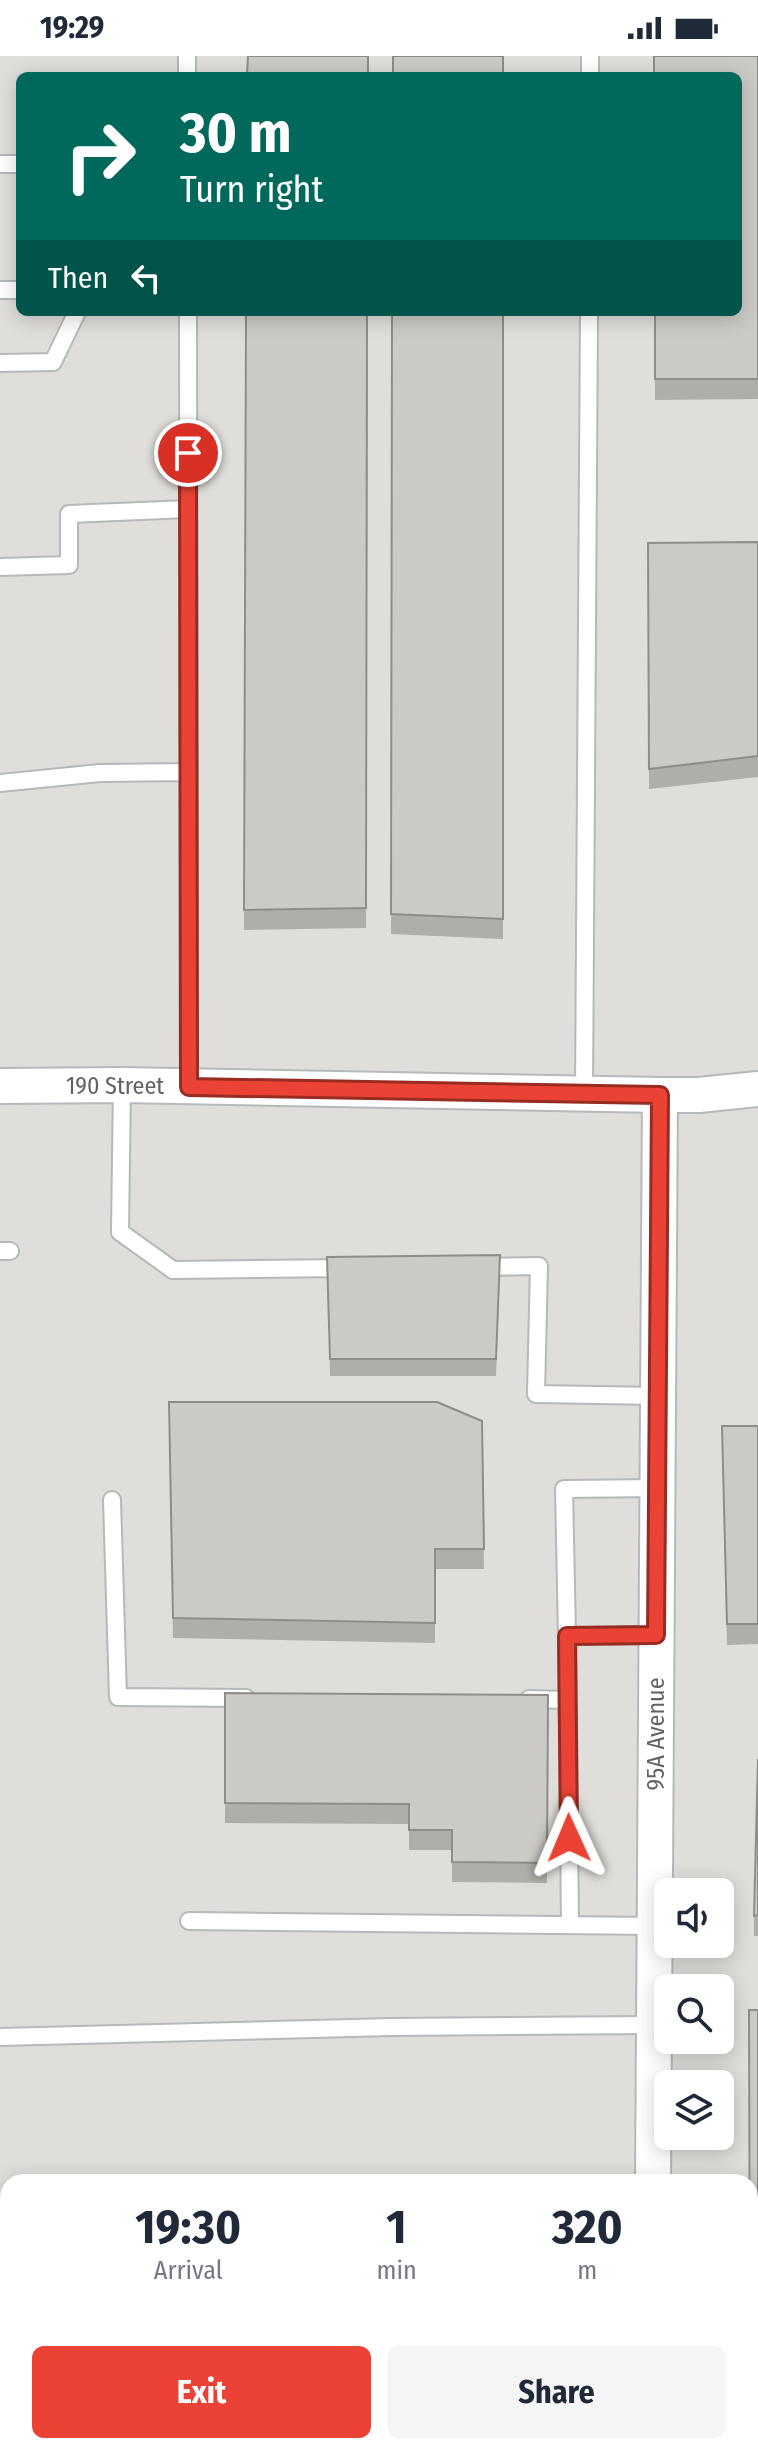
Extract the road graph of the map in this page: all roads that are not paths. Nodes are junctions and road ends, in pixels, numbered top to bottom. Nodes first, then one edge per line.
1 (75, 316) edge
2 (188, 316) edge
3 (589, 316) edge
4 (0, 363) edge
5 (188, 509) junction
6 (0, 567) edge
7 (189, 772) junction
8 (0, 783) edge
9 (122, 1085) junction
10 (0, 1086) edge
11 (189, 1087) junction
12 (758, 1089) edge
13 (584, 1092) junction
14 (660, 1095) junction
15 (460, 1267) edge
16 (364, 1268) edge
17 (657, 1396) junction
18 (657, 1488) junction
19 (112, 1500) dead end
20 (656, 1635) junction
21 (567, 1636) junction
22 (260, 1698) edge
23 (513, 1699) edge
24 (568, 1700) junction
25 (655, 1878) edge
26 (189, 1921) dead end
27 (570, 1925) junction
28 (654, 1926) edge
29 (654, 2025) joint
30 (0, 2037) edge
31 (653, 2174) edge

1 - 4 lane
2 - 5 lane
3 - 13 lane
5 - 6 lane
5 - 7 lane
7 - 8 lane
7 - 11 lane
9 - 10 street, 190 Street
9 - 11 street, 190 Street
9 - 16 lane
11 - 13 street, 190 Street
12 - 14 street, 190 Street
13 - 14 street, 190 Street
14 - 17 street, 95A Avenue
15 - 17 lane
17 - 18 street, 95A Avenue
18 - 20 street, 95A Avenue
18 - 21 lane
19 - 22 lane
20 - 21 lane
20 - 25 street, 95A Avenue
21 - 24 lane
23 - 24 lane
24 - 27 lane
26 - 27 lane
27 - 28 lane
29 - 30 lane
29 - 31 street, 95A Avenue

